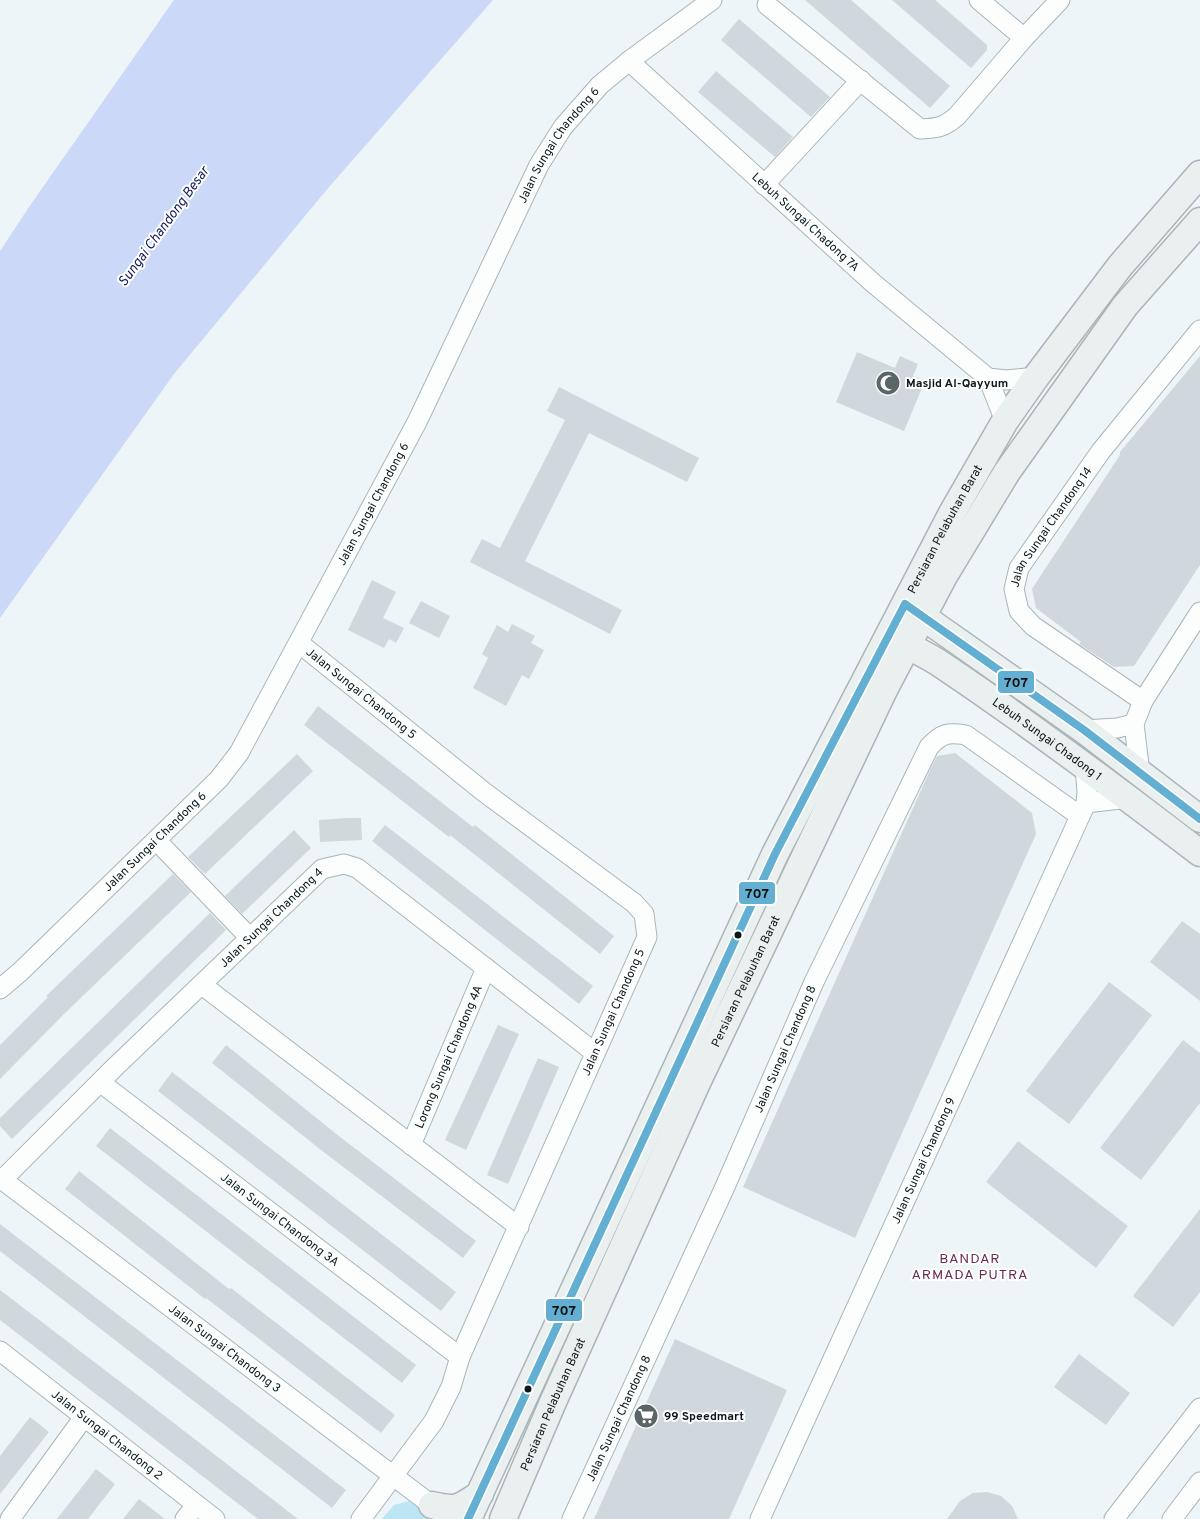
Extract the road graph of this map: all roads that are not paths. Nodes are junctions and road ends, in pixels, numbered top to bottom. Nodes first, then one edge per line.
1 (712, 0) edge
2 (979, 0) edge
3 (1060, 0) edge
4 (767, 5) dead end
5 (1024, 38) junction
6 (628, 61) junction
7 (861, 80) junction
8 (1200, 174) edge
9 (764, 185) junction
10 (1200, 221) edge
11 (1197, 339) edge
12 (1036, 377) junction
13 (988, 378) junction
14 (1006, 421) junction
15 (944, 576) junction
16 (914, 610) junction
17 (1200, 612) edge
18 (948, 633) junction
19 (898, 640) junction
20 (299, 643) junction
21 (940, 663) junction
22 (884, 690) junction
23 (1143, 701) junction
24 (1134, 724) junction
25 (1084, 730) junction
26 (1085, 766) junction
27 (1140, 773) junction
28 (1129, 798) junction
29 (1083, 809) junction
30 (1200, 819) edge
31 (157, 841) junction
32 (1200, 853) edge
33 (250, 938) junction
34 (486, 968) junction
35 (202, 985) junction
36 (0, 989) edge
37 (594, 1052) junction
38 (674, 1070) junction
39 (101, 1082) junction
40 (697, 1083) junction
41 (411, 1145) junction
42 (1, 1179) edge
43 (519, 1227) junction
44 (0, 1351) edge
45 (460, 1357) junction
46 (1200, 1408) edge
47 (84, 1418) junction
48 (393, 1476) junction
49 (1200, 1482) edge
50 (480, 1494) junction
51 (190, 1512) edge
52 (441, 1512) edge
53 (10, 1519) edge
54 (215, 1519) edge
55 (361, 1519) edge
56 (468, 1519) edge
57 (503, 1519) edge
58 (572, 1519) edge
59 (760, 1519) edge
60 (1114, 1519) edge
61 (1172, 1519) edge

1 - 6 street, Jalan Sungai Chandong 6
2 - 5 street
3 - 5 street
4 - 7 street
5 - 7 street
6 - 9 street, Lebuh Sungai Chadong 7A
6 - 20 street, Jalan Sungai Chandong 6
7 - 9 street
8 - 12 street, Persiaran Pelabuhan Barat
9 - 13 street, Lebuh Sungai Chadong 7A
10 - 15 street, Persiaran Pelabuhan Barat
11 - 23 street, Jalan Sungai Chandong 14
12 - 13 street
12 - 14 street, Persiaran Pelabuhan Barat
13 - 14 street
14 - 16 street, Persiaran Pelabuhan Barat
15 - 16 street, Persiaran Pelabuhan Barat
15 - 18 street
16 - 18 street
16 - 19 street, Persiaran Pelabuhan Barat
17 - 23 street
18 - 25 street
19 - 21 street, Lebuh Sungai Chadong 1
19 - 22 street, Persiaran Pelabuhan Barat
19 - 38 street, Persiaran Pelabuhan Barat
20 - 31 street, Jalan Sungai Chandong 6
20 - 37 street, Jalan Sungai Chandong 5
21 - 22 street
21 - 26 street, Lebuh Sungai Chadong 1
22 - 40 street, Persiaran Pelabuhan Barat
23 - 24 street
24 - 25 street
24 - 27 street
25 - 27 street
26 - 28 street, Lebuh Sungai Chadong 1
26 - 29 street, Jalan Sungai Chandong 9
27 - 30 street
28 - 29 street
28 - 32 street, Lebuh Sungai Chadong 1
29 - 58 street, Jalan Sungai Chandong 8
29 - 59 street, Jalan Sungai Chandong 9
31 - 33 street
31 - 36 street, Jalan Sungai Chandong 6
33 - 34 street, Jalan Sungai Chandong 4
33 - 35 street, Jalan Sungai Chandong 4
34 - 37 street, Jalan Sungai Chandong 4
34 - 41 street, Lorong Sungai Chandong 4A
35 - 39 street, Jalan Sungai Chandong 4
35 - 41 street
37 - 43 street, Jalan Sungai Chandong 5
38 - 40 street
38 - 50 street, Persiaran Pelabuhan Barat
39 - 42 street, Jalan Sungai Chandong 4
39 - 45 street, Jalan Sungai Chandong 3A
40 - 57 street, Persiaran Pelabuhan Barat
41 - 43 street
42 - 48 street, Jalan Sungai Chandong 3
43 - 45 street, Jalan Sungai Chandong 5
44 - 47 street, Jalan Sungai Chandong 2
45 - 48 street, Jalan Sungai Chandong 5
46 - 60 street
47 - 51 street, Jalan Sungai Chandong 2
47 - 53 street
48 - 52 street, Jalan Sungai Chandong 3
48 - 55 street, Jalan Sungai Chandong 5
49 - 61 street
50 - 52 street
50 - 56 street, Persiaran Pelabuhan Barat
51 - 54 street, Jalan Sungai Chandong 2

